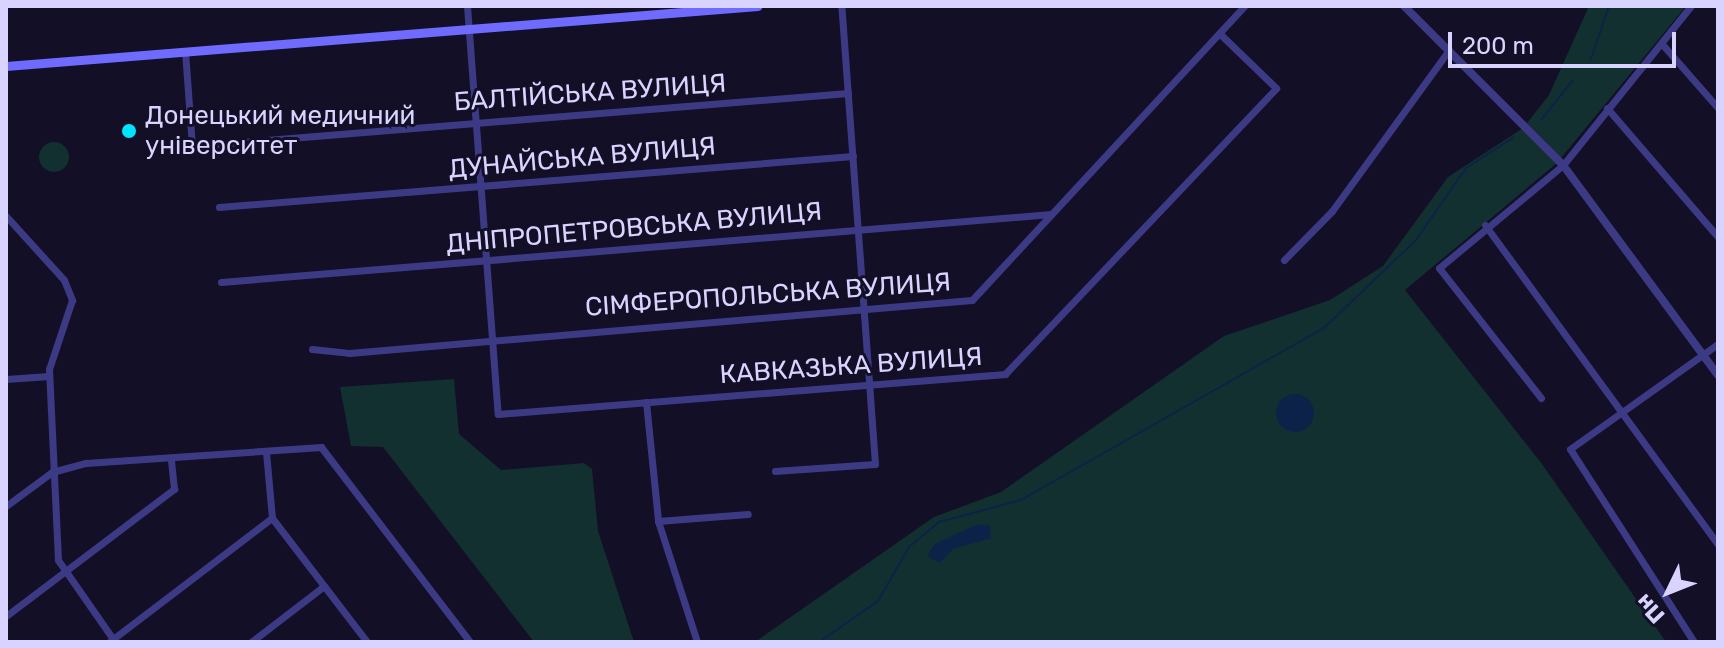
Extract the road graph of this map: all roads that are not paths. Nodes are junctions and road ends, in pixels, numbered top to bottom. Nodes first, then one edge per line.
1 (467, 6) edge
2 (758, 6) edge
3 (841, 6) edge
4 (1244, 6) edge
5 (1404, 6) edge
6 (1691, 6) edge
7 (469, 28) junction
8 (1219, 33) junction
9 (1662, 44) junction
10 (1449, 50) junction
11 (185, 51) junction
12 (6, 66) edge
13 (848, 93) junction
14 (1607, 108) junction
15 (1718, 108) edge
16 (476, 121) junction
17 (853, 156) junction
18 (1563, 165) junction
19 (481, 187) junction
20 (219, 207) dead end
21 (1051, 214) junction
22 (6, 216) edge
23 (1485, 225) junction
24 (858, 229) junction
25 (1718, 237) edge
26 (486, 260) junction
27 (1284, 260) dead end
28 (221, 282) dead end
29 (864, 308) junction
30 (492, 336) junction
31 (1718, 344) edge
32 (312, 349) dead end
33 (1703, 354) junction
34 (1718, 375) edge
35 (49, 376) junction
36 (6, 379) edge
37 (870, 385) junction
38 (1541, 398) dead end
39 (646, 402) junction
40 (1622, 412) junction
41 (266, 452) junction
42 (171, 461) junction
43 (775, 471) dead end
44 (52, 472) junction
45 (6, 506) edge
46 (748, 514) dead end
47 (272, 518) junction
48 (658, 521) junction
49 (1718, 544) edge
50 (64, 573) junction
51 (324, 586) junction
52 (6, 616) edge
53 (113, 641) edge
54 (251, 642) edge
55 (367, 642) edge
56 (470, 642) edge
57 (697, 642) edge
58 (1694, 642) edge

1 - 7 street
2 - 7 main road
3 - 13 street
4 - 8 street, СІМФЕРОПОЛЬСЬКА ВУЛИЦЯ
5 - 10 street
6 - 9 street
7 - 11 main road
7 - 16 street
8 - 21 street, СІМФЕРОПОЛЬСЬКА ВУЛИЦЯ
8 - 37 street, КАВКАЗЬКА ВУЛИЦЯ
9 - 14 street
9 - 15 street
10 - 18 street
10 - 27 street
11 - 12 main road
11 - 16 street, БАЛТІЙСЬКА ВУЛИЦЯ
13 - 16 street, БАЛТІЙСЬКА ВУЛИЦЯ
13 - 17 street
14 - 18 street
14 - 25 street
16 - 19 street
17 - 19 street, ДУНАЙСЬКА ВУЛИЦЯ
17 - 24 street
18 - 23 street
18 - 33 street
19 - 20 street, ДУНАЙСЬКА ВУЛИЦЯ
19 - 26 street
21 - 24 street, ДНІПРОПЕТРОВСЬКА ВУЛИЦЯ
21 - 29 street, СІМФЕРОПОЛЬСЬКА ВУЛИЦЯ
22 - 35 street
23 - 38 street
23 - 40 street
24 - 26 street, ДНІПРОПЕТРОВСЬКА ВУЛИЦЯ
24 - 29 street
26 - 28 street, ДНІПРОПЕТРОВСЬКА ВУЛИЦЯ
26 - 30 street
29 - 30 street, СІМФЕРОПОЛЬСЬКА ВУЛИЦЯ
29 - 37 street
30 - 32 street, СІМФЕРОПОЛЬСЬКА ВУЛИЦЯ
30 - 39 street, КАВКАЗЬКА ВУЛИЦЯ
31 - 33 street
33 - 34 street
33 - 40 street
35 - 36 street
35 - 44 street
37 - 39 street, КАВКАЗЬКА ВУЛИЦЯ
37 - 43 street
39 - 48 street
40 - 49 street
40 - 58 street
41 - 42 street
41 - 47 street
41 - 56 street
42 - 44 street
42 - 50 street
44 - 45 street
44 - 50 street
46 - 48 street
47 - 51 street
47 - 53 street
48 - 57 street
50 - 52 street
50 - 53 street
51 - 54 street
51 - 55 street

